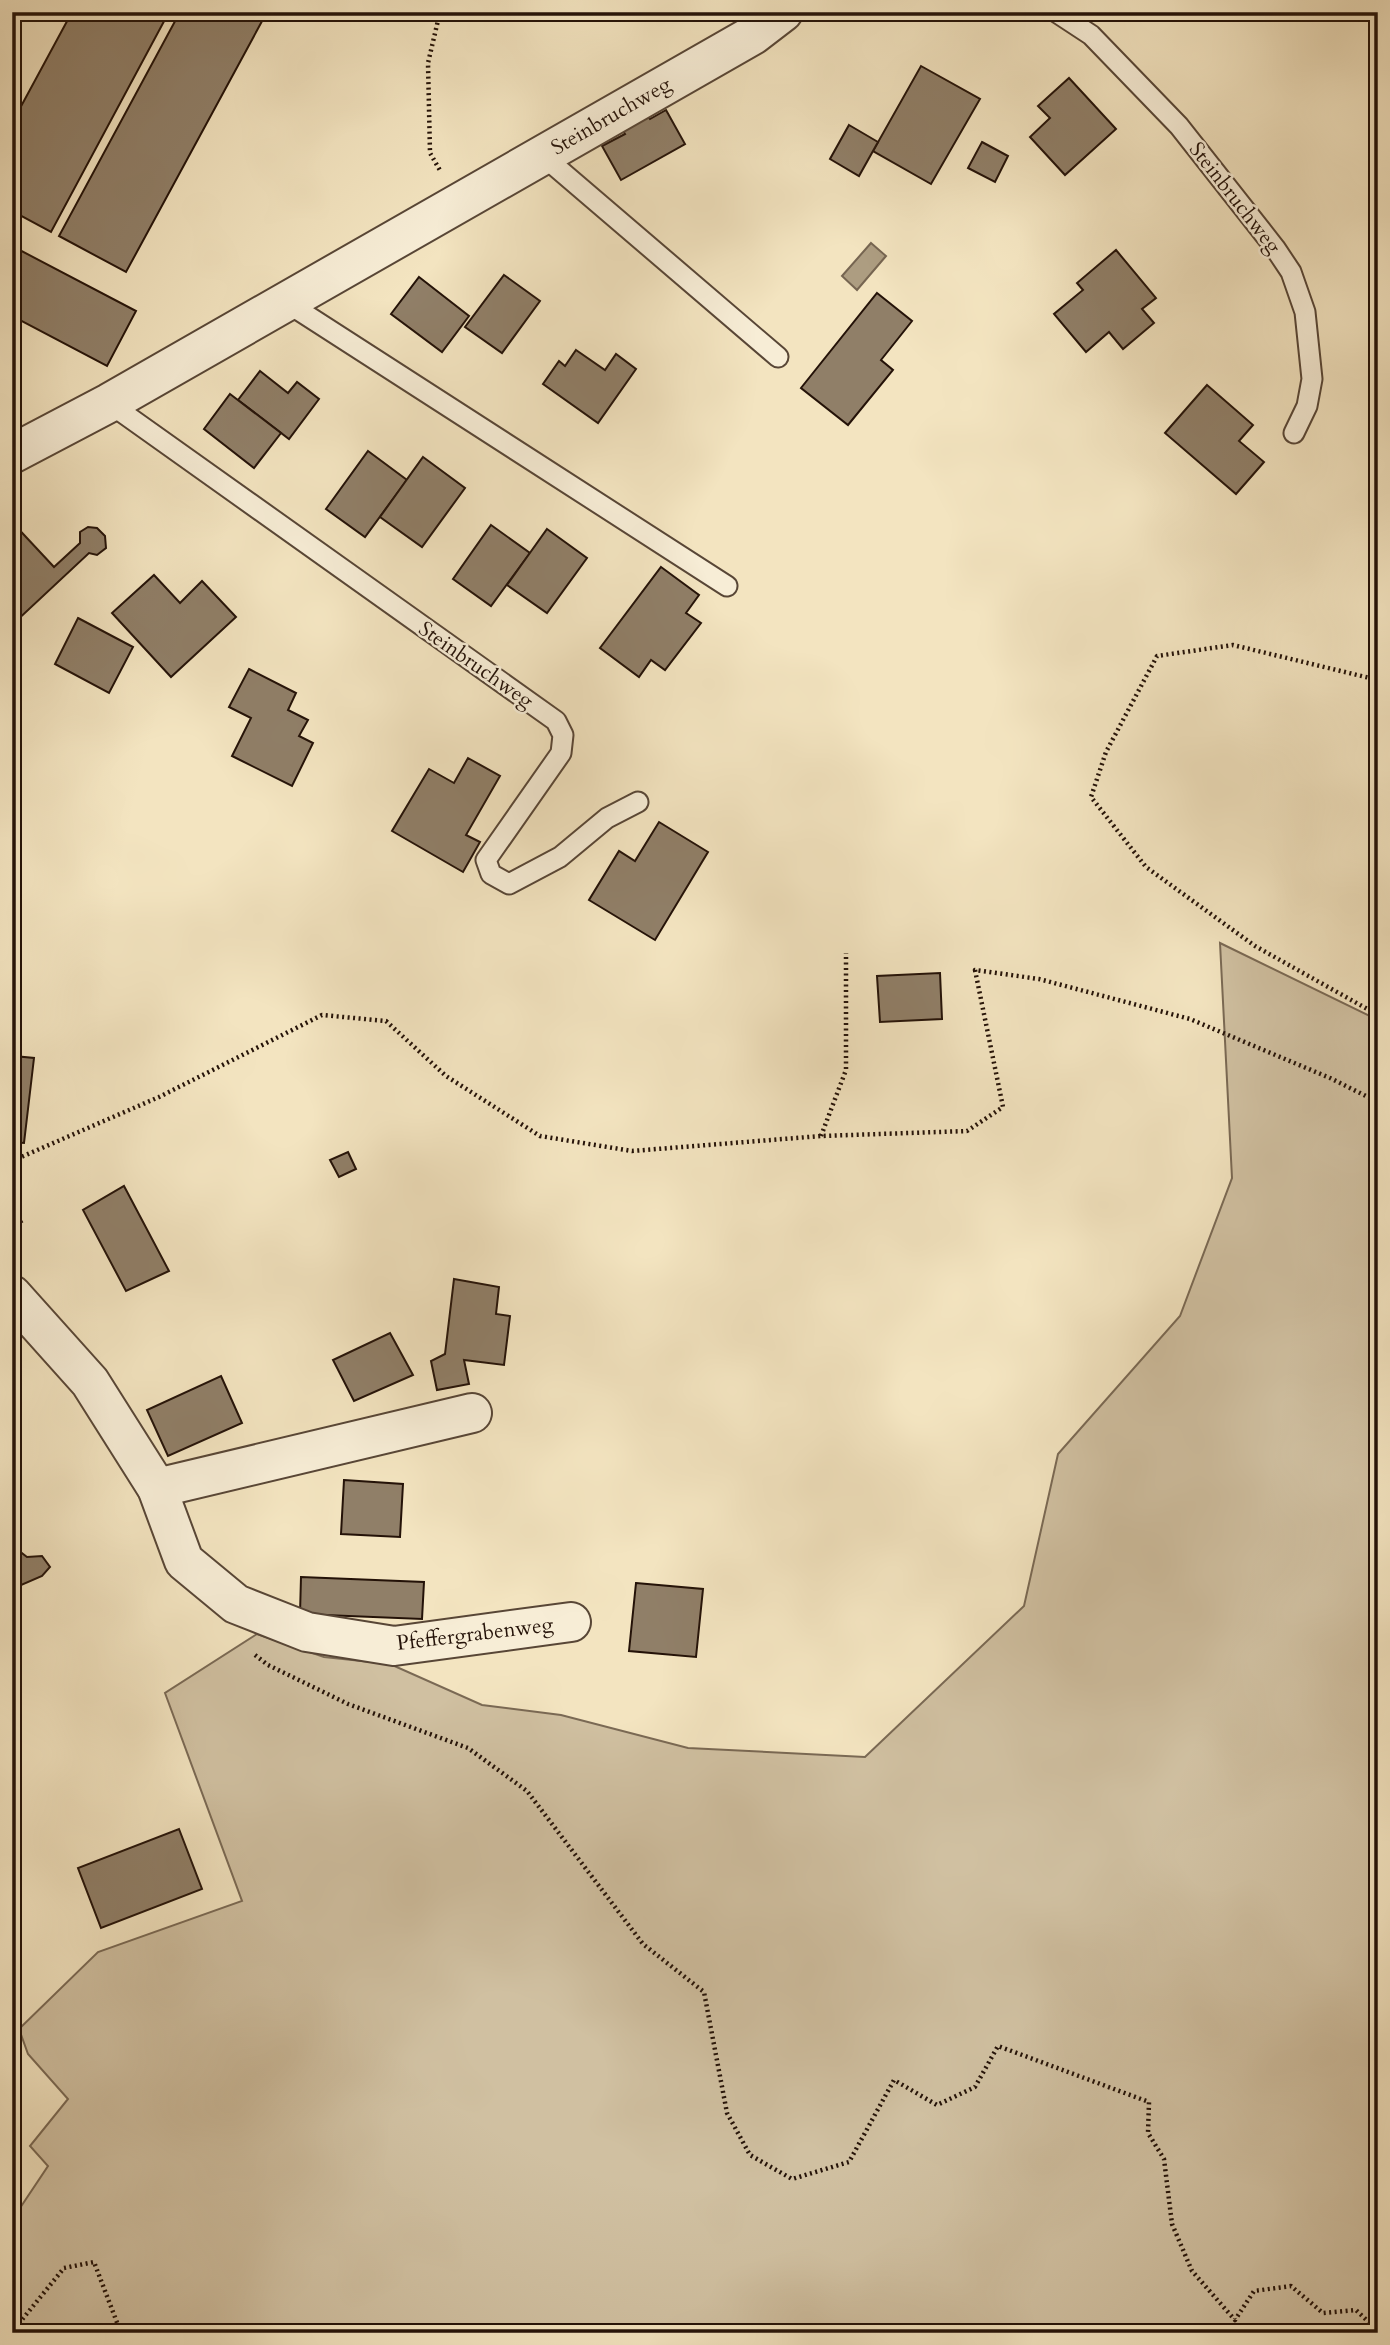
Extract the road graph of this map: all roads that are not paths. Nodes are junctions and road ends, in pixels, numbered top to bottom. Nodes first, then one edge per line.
1 (783, 12) edge
2 (1055, 12) edge
3 (542, 155) junction
4 (286, 302) junction
5 (778, 357) dead end
6 (109, 404) junction
7 (1294, 433) dead end
8 (12, 454) edge
9 (727, 586) dead end
10 (638, 802) dead end
11 (12, 1295) edge
12 (472, 1413) dead end
13 (157, 1488) junction
14 (571, 1622) dead end

1 - 3 street, Steinbruchweg
2 - 7 lane, Steinbruchweg
3 - 4 street, Steinbruchweg
3 - 5 lane
4 - 6 street, Steinbruchweg
4 - 9 lane
6 - 8 street, Steinbruchweg
6 - 10 lane, Steinbruchweg
11 - 13 street, Pfeffergrabenweg
12 - 13 street
13 - 14 street, Pfeffergrabenweg

